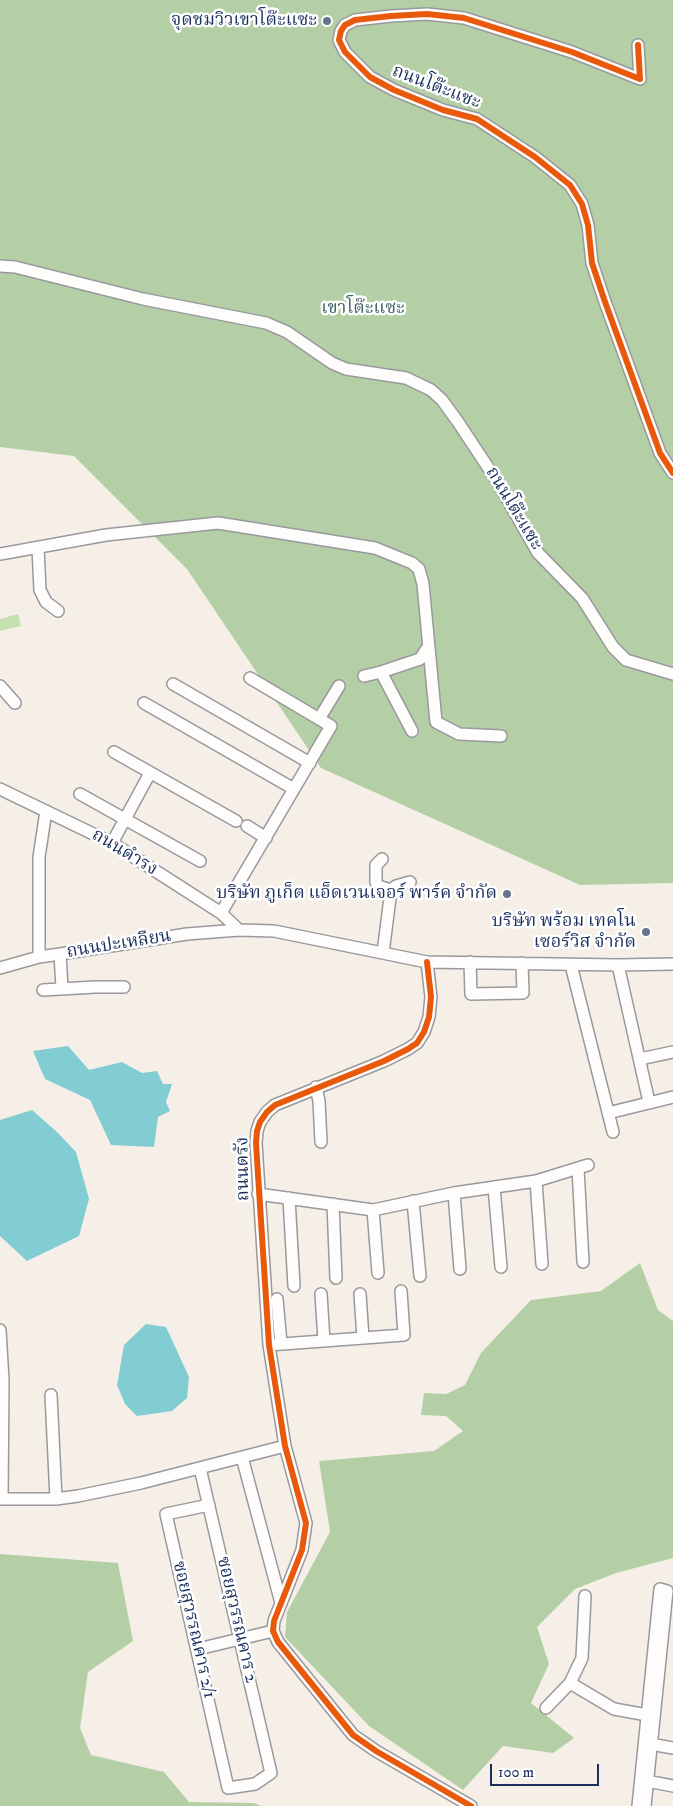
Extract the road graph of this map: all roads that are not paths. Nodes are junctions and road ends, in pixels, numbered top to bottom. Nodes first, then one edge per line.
1 (638, 44) dead end
2 (0, 266) edge
3 (673, 473) edge
4 (38, 548) junction
5 (0, 554) edge
6 (58, 611) dead end
7 (428, 647) junction
8 (381, 672) junction
9 (673, 674) edge
10 (364, 676) dead end
11 (250, 678) dead end
12 (173, 684) dead end
13 (0, 686) edge
14 (339, 686) dead end
15 (15, 702) dead end
16 (144, 703) dead end
17 (319, 719) junction
18 (412, 731) dead end
19 (501, 736) dead end
20 (114, 752) dead end
21 (310, 763) junction
22 (150, 773) junction
23 (294, 789) junction
24 (0, 790) edge
25 (80, 794) dead end
26 (46, 811) junction
27 (124, 818) junction
28 (236, 821) dead end
29 (247, 826) dead end
30 (266, 838) junction
31 (112, 843) junction
32 (382, 859) dead end
33 (200, 861) dead end
34 (410, 882) dead end
35 (391, 890) junction
36 (221, 913) junction
37 (239, 930) junction
38 (383, 953) junction
39 (60, 954) junction
40 (38, 957) junction
41 (427, 962) junction
42 (470, 962) junction
43 (522, 963) junction
44 (571, 964) junction
45 (673, 964) edge
46 (618, 965) junction
47 (0, 968) edge
48 (124, 987) dead end
49 (62, 988) junction
50 (43, 990) dead end
51 (673, 1052) edge
52 (640, 1059) junction
53 (316, 1087) junction
54 (673, 1097) edge
55 (649, 1102) junction
56 (608, 1113) junction
57 (613, 1132) dead end
58 (321, 1142) dead end
59 (536, 1181) junction
60 (494, 1187) junction
61 (454, 1193) junction
62 (258, 1194) junction
63 (289, 1198) junction
64 (413, 1201) junction
65 (333, 1204) junction
66 (373, 1210) junction
67 (583, 1262) dead end
68 (542, 1264) dead end
69 (501, 1267) dead end
70 (460, 1269) dead end
71 (378, 1273) dead end
72 (420, 1276) dead end
73 (336, 1278) dead end
74 (294, 1286) dead end
75 (401, 1290) dead end
76 (320, 1294) dead end
77 (360, 1294) dead end
78 (277, 1299) dead end
79 (0, 1330) edge
80 (363, 1338) junction
81 (324, 1341) junction
82 (280, 1344) junction
83 (268, 1345) junction
84 (51, 1395) dead end
85 (285, 1446) junction
86 (242, 1457) junction
87 (200, 1468) junction
88 (1, 1499) edge
89 (56, 1499) junction
90 (209, 1505) junction
91 (585, 1596) dead end
92 (280, 1604) junction
93 (273, 1631) junction
94 (241, 1638) junction
95 (198, 1649) junction
96 (570, 1683) junction
97 (546, 1708) dead end
98 (650, 1716) junction
99 (651, 1744) junction
100 (673, 1748) edge
101 (647, 1781) junction
102 (673, 1786) edge
103 (228, 1788) joint
104 (471, 1806) edge
105 (638, 1806) edge
106 (645, 1806) edge

1 - 3 street, ถนนโต๊ะแซะ
2 - 9 street, ถนนโต๊ะแซะ
4 - 5 street
4 - 6 street
4 - 7 street
7 - 8 street
7 - 19 street
8 - 10 street
8 - 18 street
11 - 17 street
12 - 21 street
13 - 15 street
14 - 17 street
16 - 23 street
17 - 21 street
20 - 22 street
21 - 23 street
22 - 27 street
22 - 28 street
23 - 30 street
24 - 26 street, ถนนดำรง
25 - 27 street
26 - 31 street, ถนนดำรง
26 - 40 street
27 - 31 street
27 - 33 street
29 - 30 street
30 - 36 street
31 - 36 street, ถนนดำรง
32 - 35 street
34 - 35 street
35 - 38 street
36 - 37 street, ถนนดำรง
37 - 38 street
37 - 39 street, ถนนปะเหลียน
38 - 41 street
39 - 40 street, ถนนปะเหลียน
39 - 49 street
40 - 47 street, ถนนปะเหลียน
41 - 42 street
41 - 53 street, ถนนตรัง
42 - 43 street
42 - 43 street
43 - 44 street
44 - 46 street
44 - 56 street
45 - 46 street
46 - 52 street
48 - 49 street
49 - 50 street
51 - 52 street
52 - 55 street
53 - 58 street
53 - 62 street, ถนนตรัง
54 - 55 street
55 - 56 street
56 - 57 street
59 - 60 street
59 - 67 street
59 - 68 street
60 - 61 street
60 - 69 street
61 - 64 street
61 - 70 street
62 - 63 street
62 - 83 street, ถนนตรัง
63 - 65 street
63 - 74 street
64 - 66 street
64 - 72 street
65 - 66 street
65 - 73 street
66 - 71 street
75 - 80 street
76 - 81 street
77 - 80 street
78 - 82 street
79 - 88 street
80 - 81 street
81 - 82 street
82 - 83 street
83 - 85 street, ถนนตรัง
84 - 89 street
85 - 86 street
85 - 92 street, ถนนตรัง
86 - 87 street
86 - 92 street
87 - 89 street
87 - 90 street, ซอยสุวรรณคาร 2
88 - 89 street
90 - 94 street, ซอยสุวรรณคาร 2
90 - 95 street, ซอยสุวรรณคาร 2/1
91 - 96 street
92 - 93 street, ถนนตรัง
93 - 94 street
93 - 104 street
94 - 95 street
94 - 103 street, ซอยสุวรรณคาร 2
95 - 103 street, ซอยสุวรรณคาร 2/1
96 - 97 street
96 - 98 street
98 - 98 street
98 - 99 street
98 - 105 street
99 - 100 street
99 - 101 street
101 - 102 street
101 - 106 street

